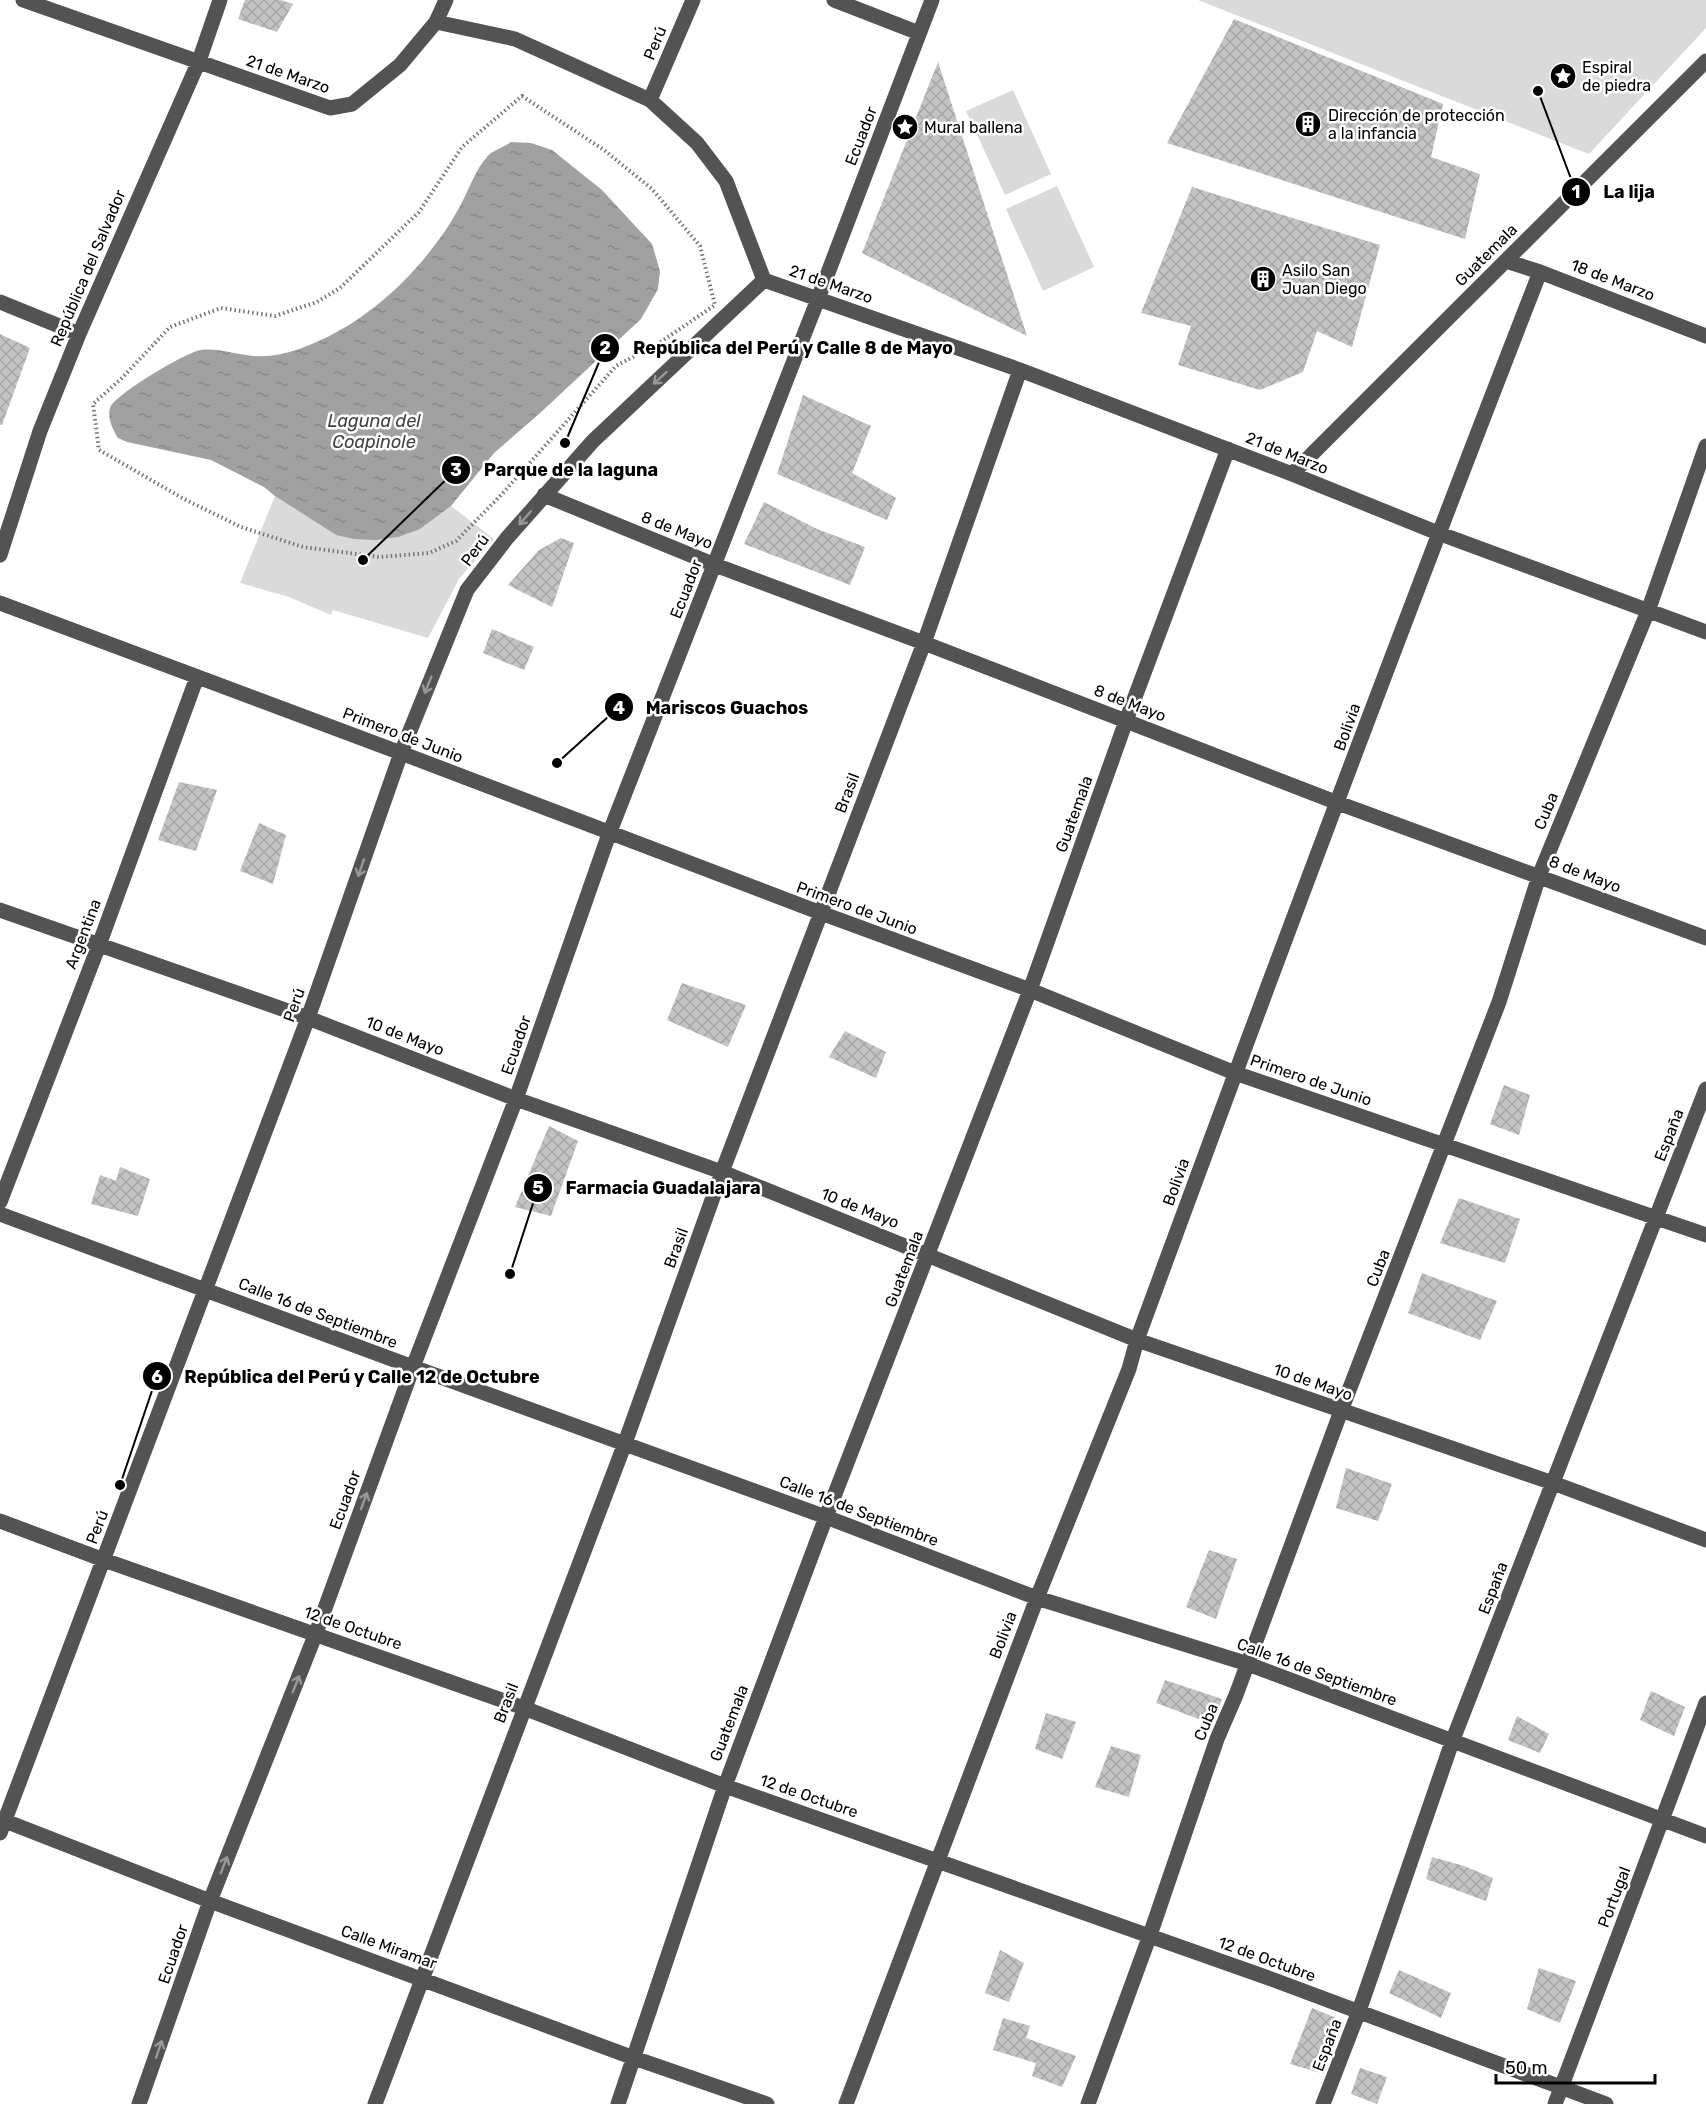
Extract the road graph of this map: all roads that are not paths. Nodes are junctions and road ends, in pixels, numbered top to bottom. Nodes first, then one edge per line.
1 (23, 0) edge
2 (220, 0) edge
3 (446, 0) edge
4 (693, 0) edge
5 (834, 0) edge
6 (932, 0) edge
7 (436, 22) junction
8 (919, 33) junction
9 (199, 61) junction
10 (1706, 61) edge
11 (650, 100) junction
12 (1506, 261) junction
13 (1540, 272) junction
14 (764, 280) junction
15 (818, 299) junction
16 (0, 302) edge
17 (79, 334) junction
18 (1706, 336) edge
19 (1020, 370) junction
20 (1706, 446) edge
21 (1228, 449) junction
22 (1292, 474) junction
23 (544, 495) junction
24 (1438, 533) junction
25 (0, 555) edge
26 (715, 565) junction
27 (0, 603) edge
28 (1648, 611) junction
29 (1706, 632) edge
30 (924, 643) junction
31 (197, 677) junction
32 (1126, 721) junction
33 (401, 753) junction
34 (1338, 803) junction
35 (609, 834) junction
36 (1539, 876) junction
37 (0, 910) edge
38 (821, 913) junction
39 (1706, 938) edge
40 (99, 945) junction
41 (1030, 990) junction
42 (308, 1018) junction
43 (1235, 1073) junction
44 (1706, 1089) edge
45 (516, 1099) junction
46 (1445, 1144) junction
47 (722, 1172) junction
48 (0, 1202) edge
49 (0, 1214) edge
50 (1657, 1218) junction
51 (1706, 1235) edge
52 (929, 1255) junction
53 (205, 1290) junction
54 (1137, 1340) junction
55 (412, 1367) junction
56 (1341, 1411) junction
57 (625, 1443) junction
58 (1553, 1483) junction
59 (826, 1517) junction
60 (0, 1521) edge
61 (1706, 1540) edge
62 (104, 1560) junction
63 (1037, 1598) junction
64 (316, 1634) junction
65 (1248, 1664) junction
66 (1706, 1703) edge
67 (524, 1708) junction
68 (1452, 1742) junction
69 (725, 1786) junction
70 (1663, 1821) junction
71 (1, 1824) edge
72 (1706, 1836) edge
73 (937, 1860) junction
74 (210, 1901) junction
75 (1150, 1935) junction
76 (422, 1978) junction
77 (1359, 2011) junction
78 (634, 2058) junction
79 (1561, 2086) junction
80 (139, 2104) edge
81 (375, 2104) edge
82 (618, 2104) edge
83 (767, 2104) edge
84 (846, 2104) edge
85 (1088, 2104) edge
86 (1323, 2104) edge
87 (1555, 2104) edge
88 (1606, 2104) edge

1 - 9 street, 21 de Marzo
2 - 9 street, República del Salvador
3 - 7 street
4 - 11 street, Perú
5 - 8 street
6 - 8 street, Ecuador
7 - 9 street, 21 de Marzo
7 - 11 street, 21 de Marzo
8 - 15 street, Ecuador
9 - 17 street, República del Salvador
10 - 12 street, Guatemala
11 - 14 street, 21 de Marzo
12 - 13 street, 18 de Marzo
12 - 22 street, Guatemala
13 - 18 street, 18 de Marzo
13 - 24 street, Bolivia
14 - 15 street, 21 de Marzo
14 -> 23 street, Perú
15 - 19 street, 21 de Marzo
15 - 26 street, Ecuador
16 - 17 street
17 - 25 street, República del Salvador
19 - 21 street, 21 de Marzo
19 - 30 street, Brasil
20 - 28 street, Cuba
21 - 22 street, 21 de Marzo
21 - 32 street, Guatemala
22 - 24 street, 21 de Marzo
23 - 26 street, 8 de Mayo
23 -> 33 street, Perú
24 - 28 street, 21 de Marzo
24 - 34 street, Bolivia
26 - 30 street, 8 de Mayo
26 - 35 street, Ecuador
27 - 31 street, Primero de Junio
28 - 29 street, 21 de Marzo
28 - 36 street, Cuba
30 - 32 street, 8 de Mayo
30 - 38 street, Brasil
31 - 33 street, Primero de Junio
31 - 40 street, Argentina
32 - 34 street, 8 de Mayo
32 - 41 street, Guatemala
33 - 35 street, Primero de Junio
33 -> 42 street, Perú
34 - 36 street, 8 de Mayo
34 - 43 street, Bolivia
35 - 38 street, Primero de Junio
35 - 45 street, Ecuador
36 - 39 street, 8 de Mayo
36 - 46 street, Cuba
37 - 40 street, 10 de Mayo
38 - 41 street, Primero de Junio
38 - 47 street, Brasil
40 - 42 street, 10 de Mayo
40 - 48 street, Argentina
41 - 43 street, Primero de Junio
41 - 52 street, Guatemala
42 - 45 street, 10 de Mayo
42 - 53 street, Perú
43 - 46 street, Primero de Junio
43 - 54 street, Bolivia
44 - 50 street, España
45 - 47 street, 10 de Mayo
45 - 55 street, Ecuador
46 - 50 street, Primero de Junio
46 - 56 street, Cuba
47 - 52 street, 10 de Mayo
47 - 57 street, Brasil
49 - 53 street, Calle 16 de Septiembre
50 - 51 street, Primero de Junio
50 - 58 street, España
52 - 54 street, 10 de Mayo
52 - 59 street, Guatemala
53 - 55 street, Calle 16 de Septiembre
53 - 62 street, Perú
54 - 56 street, 10 de Mayo
54 - 63 street, Bolivia
55 - 57 street, Calle 16 de Septiembre
64 -> 55 street, Ecuador
56 - 58 street, 10 de Mayo
56 - 65 street, Cuba
57 - 59 street, Calle 16 de Septiembre
57 - 67 street, Brasil
58 - 61 street, 10 de Mayo
58 - 68 street, España
59 - 63 street, Calle 16 de Septiembre
59 - 69 street, Guatemala
60 - 62 street, 12 de Octubre
62 - 64 street, 12 de Octubre
62 - 71 street, Perú
63 - 65 street, Calle 16 de Septiembre
63 - 73 street, Bolivia
64 - 67 street, 12 de Octubre
74 -> 64 street, Ecuador
65 - 68 street, Calle 16 de Septiembre
65 - 75 street, Cuba
66 - 70 street, Portugal
67 - 69 street, 12 de Octubre
67 - 76 street, Brasil
68 - 70 street, Calle 16 de Septiembre
68 - 77 street, España
69 - 73 street, 12 de Octubre
69 - 78 street, Guatemala
70 - 72 street, Calle 16 de Septiembre
70 - 79 street, Portugal
71 - 74 street, Calle Miramar
73 - 75 street, 12 de Octubre
73 - 84 street, Bolivia
74 - 76 street, Calle Miramar
80 -> 74 street, Ecuador
75 - 77 street, 12 de Octubre
75 - 85 street, Cuba
76 - 78 street, Calle Miramar
76 - 81 street, Brasil
77 - 79 street, 12 de Octubre
77 - 86 street, España
78 - 82 street, Guatemala
78 - 83 street, Calle Miramar
79 - 87 street, Portugal
79 - 88 street, 12 de Octubre

